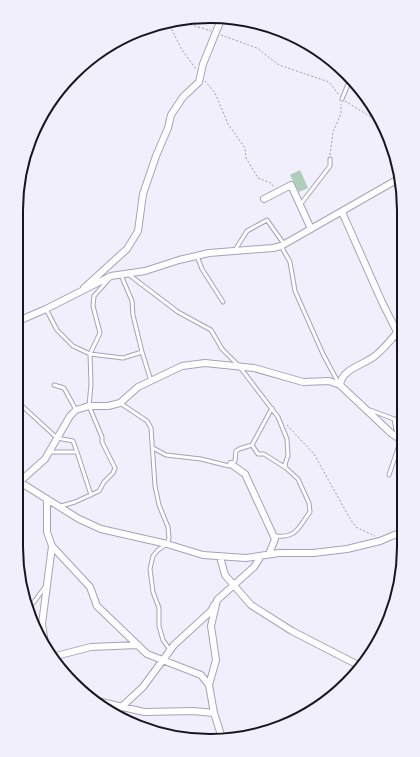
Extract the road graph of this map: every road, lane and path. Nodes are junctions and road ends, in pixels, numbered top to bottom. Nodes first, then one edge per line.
1 (220, 23) edge
2 (190, 24) edge
3 (171, 28) edge
4 (216, 32) junction
5 (200, 74) junction
6 (348, 84) edge
7 (342, 99) junction
8 (373, 118) edge
9 (330, 159) joint
10 (394, 181) edge
11 (277, 192) junction
12 (264, 199) dead end
13 (300, 205) junction
14 (342, 212) junction
15 (312, 229) junction
16 (282, 245) junction
17 (234, 251) junction
18 (197, 256) junction
19 (128, 274) junction
20 (121, 275) junction
21 (111, 276) junction
22 (77, 294) junction
23 (223, 302) dead end
24 (46, 309) junction
25 (23, 319) edge
26 (397, 332) joint
27 (142, 352) junction
28 (90, 354) junction
29 (239, 366) junction
30 (151, 381) junction
31 (54, 385) dead end
32 (340, 385) junction
33 (120, 403) junction
34 (89, 406) junction
35 (23, 407) edge
36 (272, 408) junction
37 (364, 408) junction
38 (76, 410) junction
39 (278, 417) junction
40 (394, 419) junction
41 (397, 419) edge
42 (397, 428) edge
43 (397, 437) edge
44 (57, 438) junction
45 (252, 444) junction
46 (152, 448) junction
47 (397, 451) edge
48 (49, 452) junction
49 (77, 452) junction
50 (231, 464) junction
51 (286, 468) junction
52 (389, 475) dead end
53 (23, 477) edge
54 (23, 485) edge
55 (91, 495) junction
56 (48, 499) junction
57 (60, 506) junction
58 (397, 533) edge
59 (273, 535) junction
60 (380, 541) junction
61 (167, 544) junction
62 (52, 546) junction
63 (270, 554) junction
64 (261, 556) junction
65 (220, 557) junction
66 (48, 584) junction
67 (233, 586) junction
68 (217, 600) junction
69 (32, 604) edge
70 (43, 632) edge
71 (138, 645) junction
72 (170, 650) junction
73 (58, 655) edge
74 (163, 660) junction
75 (356, 664) edge
76 (209, 685) junction
77 (109, 704) edge
78 (121, 707) junction
79 (118, 710) edge
80 (214, 713) junction
81 (221, 734) edge

1 - 4 street
2 - 4 path
3 - 5 path
4 - 5 street
4 - 7 path
5 - 11 path
5 - 22 street
6 - 7 lane
7 - 8 path
7 - 9 path
9 - 13 lane
10 - 14 street
11 - 12 street
11 - 13 street
13 - 15 street
14 - 15 street
14 - 26 street
15 - 16 street
16 - 17 street
16 - 17 lane
16 - 32 lane
17 - 18 street
18 - 19 street
18 - 23 lane
19 - 20 street
19 - 29 lane
20 - 21 street
20 - 27 lane
21 - 22 street
21 - 28 lane
22 - 24 street
24 - 25 street
24 - 28 lane
26 - 32 street
27 - 28 lane
27 - 30 lane
28 - 34 lane
29 - 30 street
29 - 32 street
29 - 36 lane
30 - 33 street
31 - 38 lane
32 - 37 street
33 - 34 street
33 - 46 lane
34 - 38 street
34 - 55 lane
35 - 44 lane
36 - 39 lane
36 - 45 lane
37 - 40 lane
37 - 43 street
38 - 44 street
39 - 51 lane
39 - 60 path
40 - 41 lane
40 - 42 lane
44 - 48 street
44 - 49 lane
45 - 50 lane
45 - 51 lane
46 - 50 lane
46 - 61 lane
47 - 52 lane
48 - 49 lane
48 - 53 street
49 - 55 lane
50 - 59 street
51 - 59 lane
54 - 56 street
55 - 57 lane
56 - 57 street
56 - 62 street
57 - 61 street
58 - 60 street
59 - 63 street
60 - 63 street
61 - 65 street
61 - 72 lane
62 - 66 street
62 - 71 street
63 - 64 street
64 - 65 street
64 - 67 street
65 - 67 street
66 - 69 lane
66 - 70 street
67 - 68 street
67 - 75 street
68 - 72 street
68 - 76 street
71 - 73 street
71 - 74 street
72 - 74 street
74 - 76 street
74 - 78 street
76 - 80 street
77 - 78 street
78 - 79 street
78 - 80 street
80 - 81 street

